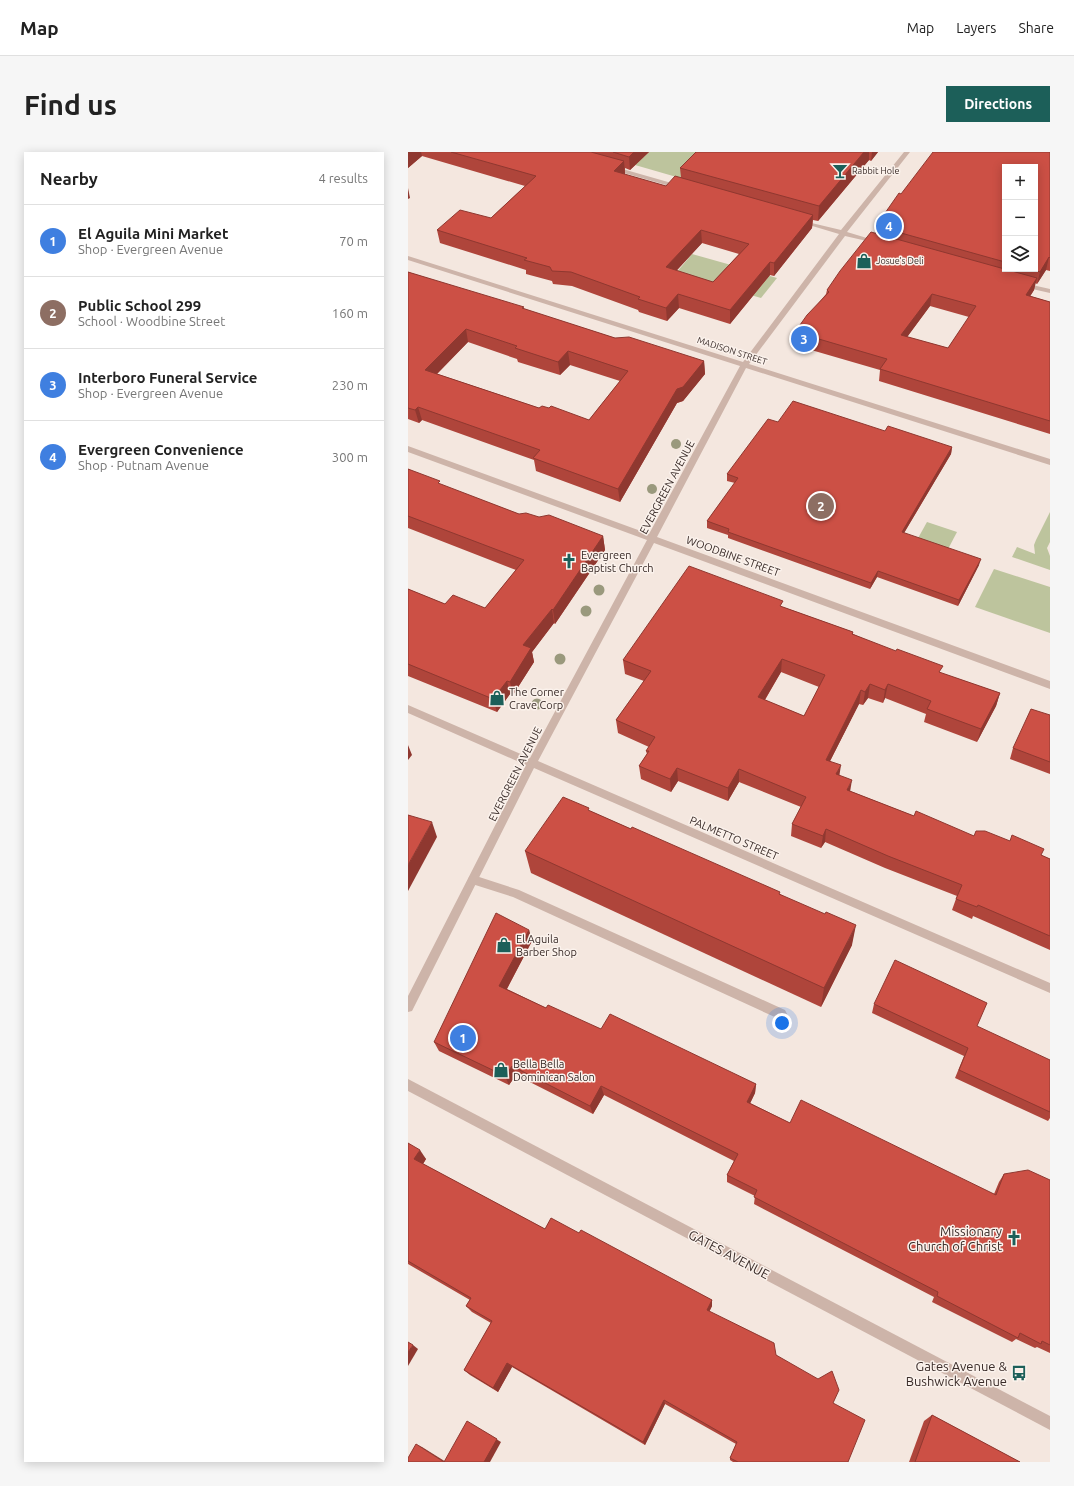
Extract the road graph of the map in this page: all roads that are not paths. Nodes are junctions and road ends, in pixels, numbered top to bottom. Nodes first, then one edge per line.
1 (907, 152) edge
2 (607, 167) edge
3 (689, 190) edge
4 (794, 219) edge
5 (843, 233) junction
6 (887, 245) edge
7 (408, 258) edge
8 (1013, 281) edge
9 (1050, 291) edge
10 (744, 365) junction
11 (408, 449) edge
12 (1050, 462) edge
13 (651, 539) junction
14 (1050, 685) edge
15 (408, 710) edge
16 (532, 763) junction
17 (474, 880) junction
18 (1050, 988) edge
19 (408, 1007) edge
20 (781, 1014) dead end
21 (408, 1085) edge
22 (1050, 1423) edge

1 - 5 street, EVERGREEN AVENUE
2 - 3 street
4 - 5 street
5 - 6 street
5 - 10 street, EVERGREEN AVENUE
7 - 10 street, MADISON STREET
8 - 9 street
10 - 12 street, MADISON STREET
10 - 13 street, EVERGREEN AVENUE
11 - 13 street, WOODBINE STREET
13 - 14 street, WOODBINE STREET
13 - 16 street, EVERGREEN AVENUE
15 - 16 street, PALMETTO STREET
16 - 17 street, EVERGREEN AVENUE
16 - 18 street, PALMETTO STREET
17 - 19 street, EVERGREEN AVENUE
17 - 20 street
21 - 22 street, GATES AVENUE

